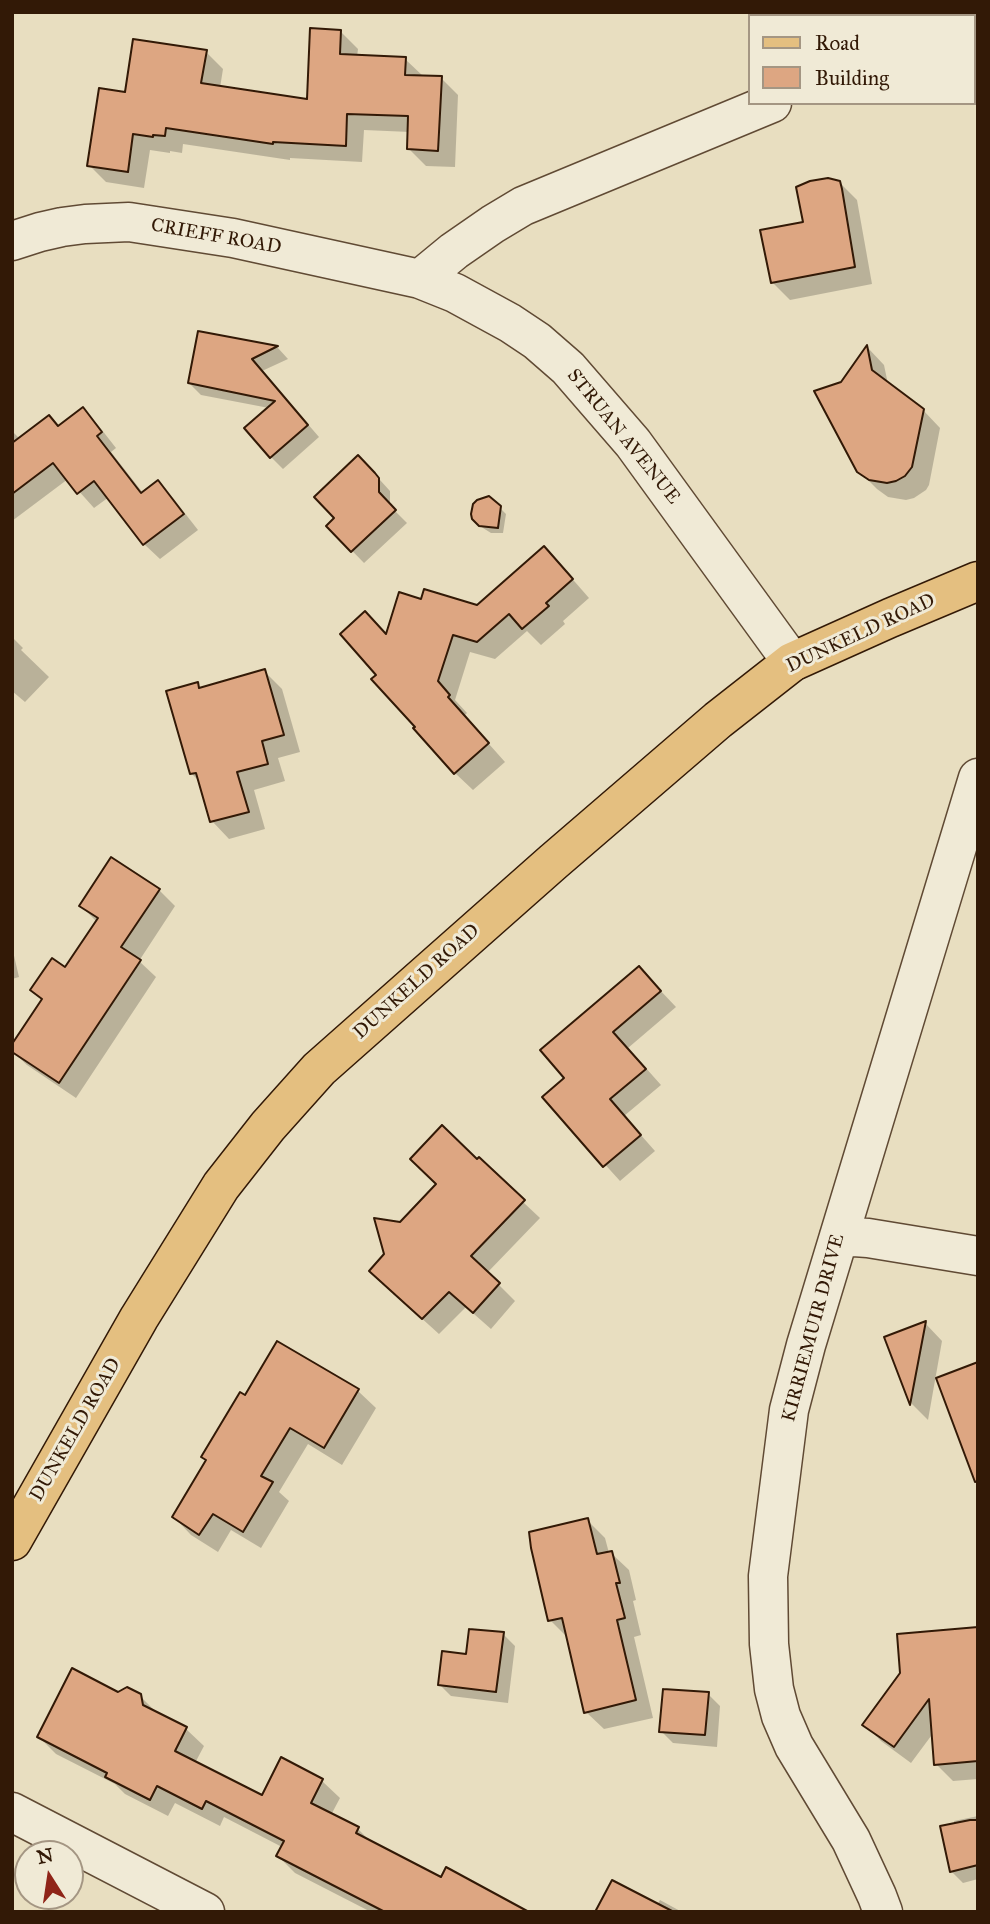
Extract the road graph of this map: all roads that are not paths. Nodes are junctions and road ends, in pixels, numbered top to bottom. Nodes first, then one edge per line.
1 (767, 105) edge
2 (12, 241) edge
3 (420, 279) junction
4 (978, 582) edge
5 (792, 662) junction
6 (978, 778) edge
7 (839, 1237) junction
8 (978, 1256) edge
9 (12, 1541) edge
10 (12, 1812) edge
11 (205, 1912) edge
12 (883, 1912) edge

1 - 3 street
2 - 3 street, CRIEFF ROAD
3 - 5 street, STRUAN AVENUE
4 - 5 main road, DUNKELD ROAD
5 - 9 main road, DUNKELD ROAD
6 - 7 street, KIRRIEMUIR DRIVE
7 - 8 street
7 - 12 street, KIRRIEMUIR DRIVE
10 - 11 street

